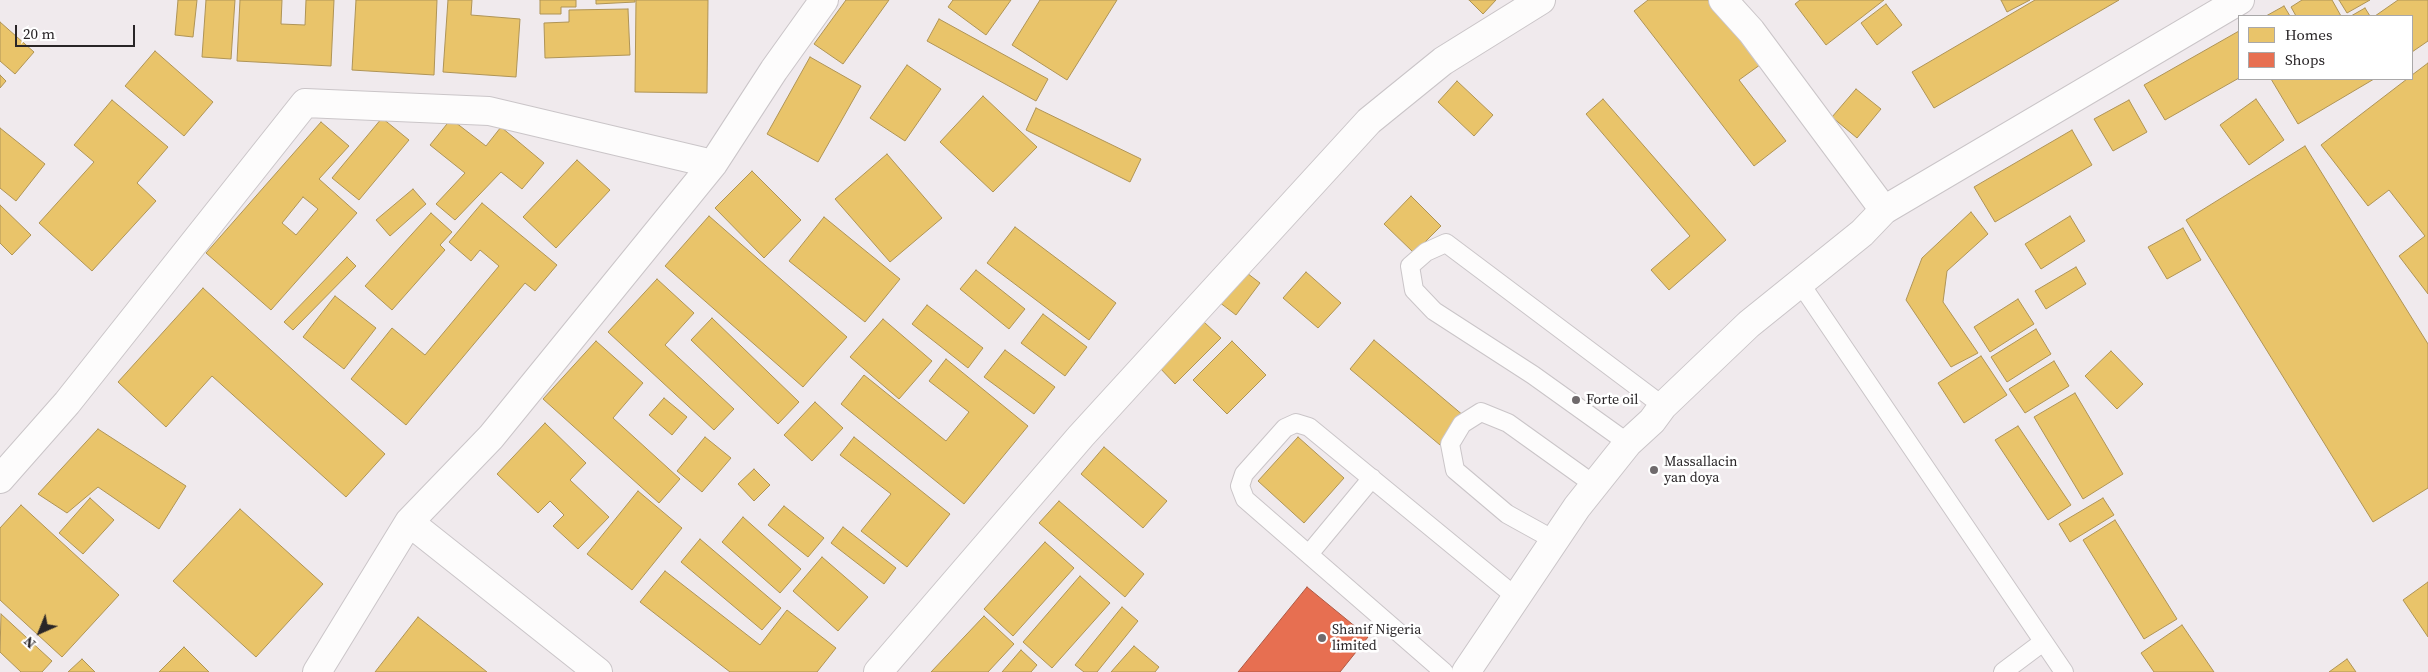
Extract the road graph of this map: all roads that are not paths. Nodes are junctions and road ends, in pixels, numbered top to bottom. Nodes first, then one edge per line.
1 (824, 0) edge
2 (1541, 0) edge
3 (1723, 0) edge
4 (2240, 0) edge
5 (713, 164) junction
6 (1884, 210) junction
7 (1800, 283) junction
8 (1663, 406) junction
9 (1628, 443) junction
10 (1372, 478) junction
11 (0, 479) edge
12 (1596, 486) junction
13 (409, 522) junction
14 (1554, 540) junction
15 (1309, 554) junction
16 (1516, 597) junction
17 (2044, 642) junction
18 (317, 672) edge
19 (598, 672) edge
20 (878, 672) edge
21 (1444, 672) edge
22 (1466, 672) edge
23 (2003, 672) edge
24 (2064, 672) edge

1 - 5 street
2 - 20 street
3 - 6 street
4 - 6 street
5 - 11 street
5 - 13 street
6 - 7 street
7 - 8 street
7 - 17 lane
8 - 9 street
8 - 9 lane
9 - 12 street
10 - 15 lane
10 - 15 lane
10 - 16 lane
12 - 14 street
12 - 14 lane
13 - 18 street
13 - 19 street
14 - 16 street
15 - 21 lane
16 - 22 street
17 - 23 lane
17 - 24 lane

